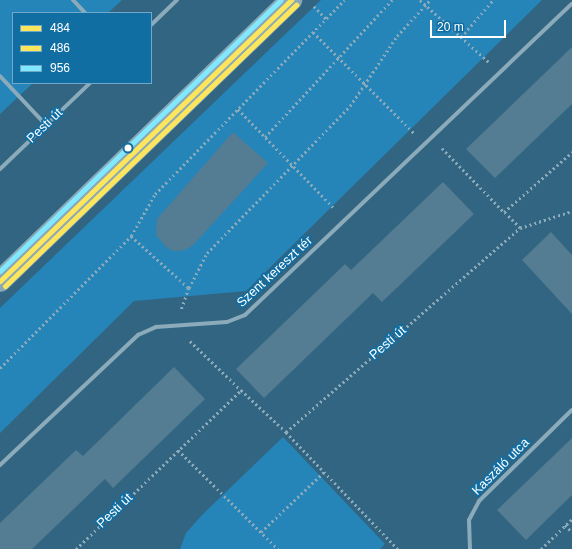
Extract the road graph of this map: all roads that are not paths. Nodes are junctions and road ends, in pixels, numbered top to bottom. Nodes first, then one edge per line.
1 (72, 0) edge
2 (177, 0) edge
3 (291, 0) edge
4 (572, 4) edge
5 (84, 12) edge
6 (152, 24) edge
7 (0, 76) edge
8 (89, 84) edge
9 (46, 125) junction
10 (0, 170) edge
11 (0, 281) edge
12 (572, 410) edge
13 (0, 465) edge
14 (470, 549) edge

1 - 5 street
2 - 6 street
3 - 11 main road
4 - 13 street, Szent kereszt tér
7 - 9 street
8 - 9 street, Pesti út
9 - 10 street, Pesti út
12 - 14 street, Kaszáló utca

